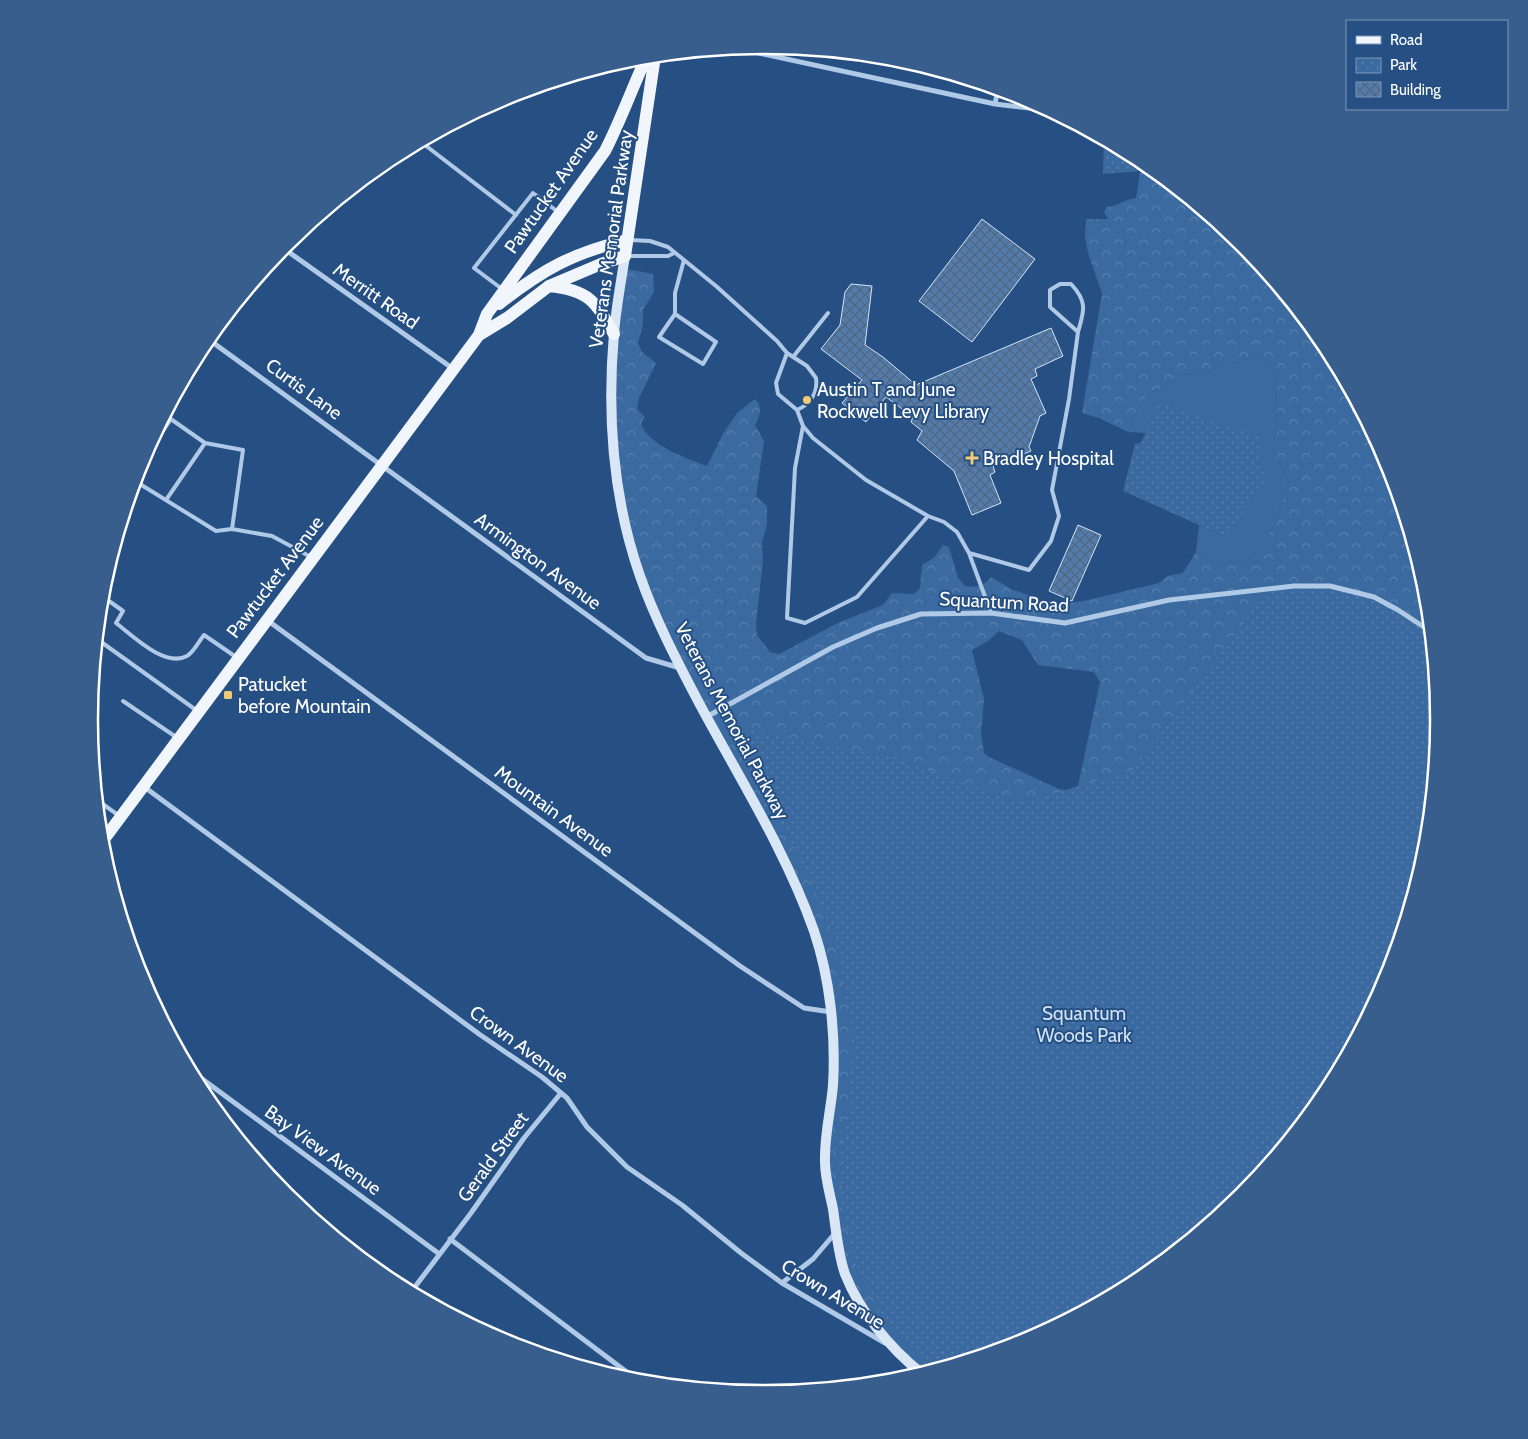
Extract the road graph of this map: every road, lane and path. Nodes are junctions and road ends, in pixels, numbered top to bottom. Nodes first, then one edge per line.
1 (763, 54) edge
2 (654, 63) edge
3 (642, 65) edge
4 (997, 96) edge
5 (995, 104) junction
6 (1027, 108) edge
7 (426, 146) edge
8 (560, 213) junction
9 (516, 215) junction
10 (627, 240) junction
11 (290, 253) edge
12 (674, 253) junction
13 (625, 256) junction
14 (684, 260) junction
15 (550, 286) junction
16 (504, 290) junction
17 (828, 313) dead end
18 (487, 314) junction
19 (674, 314) junction
20 (1078, 332) junction
21 (614, 334) junction
22 (479, 335) junction
23 (214, 344) edge
24 (787, 353) junction
25 (793, 357) junction
26 (452, 368) junction
27 (797, 410) junction
28 (171, 419) joint
29 (167, 425) edge
30 (803, 426) junction
31 (205, 443) junction
32 (381, 466) junction
33 (142, 484) edge
34 (166, 500) junction
35 (928, 516) junction
36 (232, 529) junction
37 (969, 553) junction
38 (313, 558) junction
39 (109, 601) edge
40 (991, 613) junction
41 (266, 619) junction
42 (1423, 627) edge
43 (103, 643) edge
44 (238, 658) junction
45 (683, 669) junction
46 (123, 700) dead end
47 (198, 712) junction
48 (708, 716) junction
49 (178, 738) junction
50 (142, 786) junction
51 (104, 805) edge
52 (120, 817) junction
53 (108, 833) edge
54 (830, 1012) junction
55 (205, 1081) edge
56 (561, 1093) junction
57 (836, 1232) junction
58 (450, 1239) junction
59 (438, 1253) junction
60 (782, 1283) junction
61 (415, 1286) edge
62 (895, 1349) junction
63 (915, 1367) edge
64 (624, 1370) edge

1 - 5 street
2 - 10 main road, Veterans Memorial Parkway
3 - 8 main road, Pawtucket Avenue
4 - 5 street
5 - 6 street
7 - 9 lane
8 - 9 lane
8 - 16 main road, Pawtucket Avenue
9 - 16 lane
10 - 12 lane
10 - 13 main road, Veterans Memorial Parkway
10 - 18 main road, Pawtucket Avenue
11 - 26 street, Merritt Road
12 - 13 lane
12 - 14 lane
13 - 15 main road, Pawtucket Avenue
13 - 21 main road, Veterans Memorial Parkway
14 - 19 lane
14 - 24 lane
15 - 21 main road
15 - 22 main road, Pawtucket Avenue
16 - 18 main road, Pawtucket Avenue
17 - 25 lane
18 - 22 main road, Pawtucket Avenue
19 - 19 lane
20 - 20 lane
20 - 37 lane
21 - 45 main road, Veterans Memorial Parkway
22 - 26 main road, Pawtucket Avenue
23 - 32 street, Curtis Lane
24 - 25 lane
24 - 27 lane
25 - 27 lane
26 - 32 main road, Pawtucket Avenue
27 - 30 lane
28 - 29 lane
28 - 31 lane
30 - 35 lane
30 - 35 lane
31 - 34 lane
31 - 36 lane
32 - 38 main road, Pawtucket Avenue
32 - 45 street, Armington Avenue
33 - 34 lane
34 - 36 lane
35 - 37 lane
36 - 38 lane
37 - 40 lane
38 - 41 main road, Pawtucket Avenue
39 - 44 lane
40 - 42 street, Squantum Road
40 - 48 street, Squantum Road
41 - 44 main road, Pawtucket Avenue
41 - 54 street, Mountain Avenue
43 - 47 lane
44 - 47 main road, Pawtucket Avenue
45 - 48 main road, Veterans Memorial Parkway
46 - 49 lane
47 - 49 main road, Pawtucket Avenue
48 - 54 main road, Veterans Memorial Parkway
49 - 50 main road, Pawtucket Avenue
50 - 52 main road, Pawtucket Avenue
50 - 56 street, Crown Avenue
51 - 52 lane
52 - 53 main road, Pawtucket Avenue
54 - 57 main road, Veterans Memorial Parkway
55 - 59 street, Bay View Avenue
56 - 58 street, Gerald Street
56 - 60 street, Crown Avenue
57 - 60 street
57 - 62 main road, Veterans Memorial Parkway
58 - 59 street, Gerald Street
58 - 64 street
59 - 61 street
60 - 62 street, Crown Avenue
62 - 63 main road, Veterans Memorial Parkway

